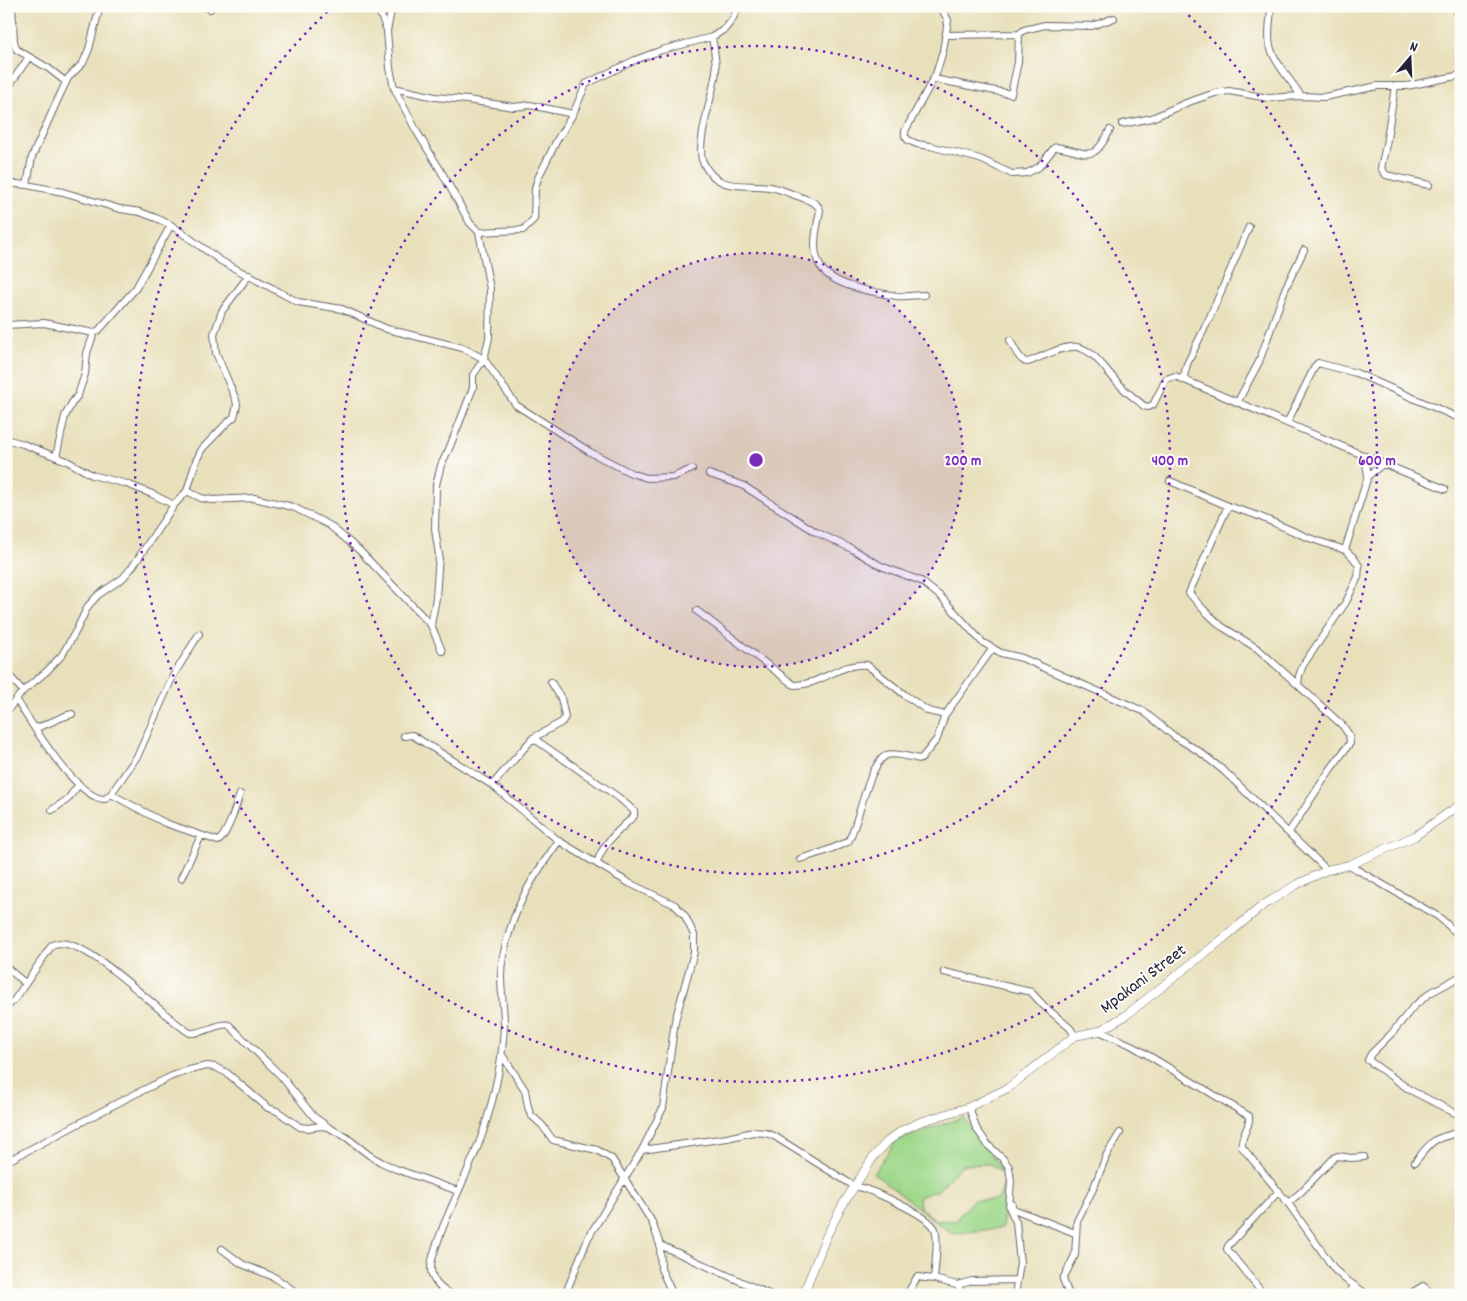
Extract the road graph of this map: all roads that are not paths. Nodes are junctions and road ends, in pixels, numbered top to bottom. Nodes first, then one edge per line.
1 (12, 6) edge
2 (100, 6) edge
3 (376, 6) edge
4 (392, 6) edge
5 (739, 6) edge
6 (940, 6) edge
7 (1271, 6) edge
8 (1457, 6) edge
9 (1114, 18) dead end
10 (387, 31) junction
11 (1019, 34) junction
12 (946, 35) junction
13 (712, 37) junction
14 (1460, 44) edge
15 (29, 58) junction
16 (1461, 75) edge
17 (934, 80) junction
18 (66, 82) junction
19 (1395, 86) junction
20 (394, 88) junction
21 (6, 90) edge
22 (1301, 96) junction
23 (573, 114) junction
24 (1122, 124) dead end
25 (1110, 130) dead end
26 (6, 183) edge
27 (27, 185) junction
28 (1429, 185) dead end
29 (171, 225) junction
30 (1249, 227) dead end
31 (479, 232) junction
32 (1304, 250) dead end
33 (249, 274) junction
34 (924, 295) dead end
35 (6, 324) edge
36 (94, 333) junction
37 (1010, 340) dead end
38 (484, 358) junction
39 (1183, 380) junction
40 (1237, 403) junction
41 (1461, 419) edge
42 (1287, 423) junction
43 (6, 439) edge
44 (1365, 456) junction
45 (56, 457) junction
46 (1383, 464) junction
47 (692, 469) dead end
48 (709, 474) dead end
49 (1368, 476) junction
50 (1170, 482) dead end
51 (1445, 489) dead end
52 (187, 491) junction
53 (174, 505) junction
54 (1228, 506) junction
55 (1345, 550) junction
56 (696, 610) dead end
57 (431, 625) junction
58 (199, 634) dead end
59 (993, 648) junction
60 (442, 651) dead end
61 (6, 672) edge
62 (551, 682) dead end
63 (1298, 685) junction
64 (23, 691) junction
65 (16, 699) junction
66 (6, 712) edge
67 (72, 714) dead end
68 (945, 715) junction
69 (35, 728) junction
70 (404, 736) dead end
71 (533, 738) junction
72 (79, 784) junction
73 (492, 785) junction
74 (111, 794) junction
75 (240, 794) dead end
76 (1461, 804) edge
77 (52, 810) dead end
78 (1288, 832) junction
79 (201, 836) junction
80 (559, 841) junction
81 (800, 859) dead end
82 (597, 863) junction
83 (1349, 865) junction
84 (1327, 870) junction
85 (181, 878) dead end
86 (1461, 938) edge
87 (6, 966) edge
88 (944, 972) dead end
89 (1461, 976) edge
90 (25, 983) junction
91 (6, 1008) edge
92 (1100, 1031) junction
93 (1075, 1036) junction
94 (502, 1055) junction
95 (969, 1107) junction
96 (1461, 1116) edge
97 (328, 1127) junction
98 (1461, 1132) edge
99 (1120, 1133) dead end
100 (642, 1150) junction
101 (1364, 1157) dead end
102 (6, 1162) edge
103 (1415, 1162) dead end
104 (1010, 1164) dead end
105 (624, 1179) junction
106 (854, 1186) junction
107 (458, 1191) junction
108 (1279, 1191) junction
109 (1288, 1203) junction
110 (1075, 1233) junction
111 (660, 1245) junction
112 (222, 1249) dead end
113 (934, 1279) junction
114 (1017, 1280) junction
115 (957, 1285) junction
116 (1354, 1286) junction
117 (300, 1295) edge
118 (452, 1295) edge
119 (565, 1295) edge
120 (673, 1295) edge
121 (771, 1295) edge
122 (803, 1295) edge
123 (907, 1295) edge
124 (960, 1295) edge
125 (1015, 1295) edge
126 (1069, 1295) edge
127 (1264, 1295) edge
128 (1348, 1295) edge
129 (1368, 1295) edge
130 (1408, 1295) edge
131 (1433, 1295) edge

1 - 15 street
2 - 18 street
3 - 10 street
4 - 10 street
5 - 13 street
6 - 12 street
7 - 22 street
8 - 14 street
9 - 11 street
10 - 20 street
11 - 12 street
11 - 17 street
12 - 17 street
13 - 23 street
13 - 34 street
15 - 18 street
15 - 21 street
16 - 19 street
17 - 25 street
18 - 27 street
19 - 22 street
19 - 28 street
20 - 23 street
20 - 31 street
22 - 24 street
23 - 31 street
26 - 27 street
27 - 29 street
29 - 33 street
29 - 36 street
30 - 39 street
31 - 38 street
32 - 40 street
33 - 38 street
33 - 52 street
35 - 36 street
36 - 45 street
37 - 39 street
38 - 47 street
38 - 57 street
39 - 40 street
40 - 42 street
41 - 42 street
42 - 44 street
43 - 45 street
44 - 46 street
44 - 49 street
45 - 53 street
46 - 49 street
46 - 51 street
48 - 59 street
49 - 55 street
50 - 54 street
52 - 53 street
52 - 57 street
53 - 64 street
54 - 55 street
54 - 63 street
55 - 63 street
56 - 68 street
57 - 60 street
58 - 74 street
59 - 68 street
59 - 78 street
61 - 64 street
62 - 71 street
63 - 78 street
64 - 65 street
65 - 66 street
65 - 69 street
67 - 69 street
68 - 81 street
69 - 72 street
70 - 73 street
71 - 73 street
71 - 82 street
72 - 74 street
72 - 77 street
73 - 80 street
74 - 79 street
75 - 79 street
76 - 83 street, Mpakani Street
78 - 84 street
79 - 85 street
80 - 82 street
80 - 94 street
82 - 100 street
83 - 84 street, Mpakani Street
83 - 86 street
84 - 92 street, Mpakani Street
87 - 90 street
88 - 93 street
89 - 96 street
90 - 91 street
90 - 97 street
92 - 93 street, Mpakani Street
92 - 108 street
93 - 95 street, Mpakani Street
94 - 105 street
94 - 107 street
95 - 106 street, Mpakani Street
95 - 114 street
97 - 102 street
97 - 107 street
98 - 103 street
99 - 110 street
100 - 105 street
100 - 106 street
101 - 109 street
104 - 110 street
105 - 111 street
105 - 119 street
106 - 113 street
106 - 122 street, Mpakani Street
107 - 118 street
108 - 109 street
108 - 127 street
109 - 116 street
110 - 126 street
111 - 120 street
111 - 121 street
112 - 117 street
113 - 115 street
113 - 123 street
114 - 115 street
114 - 125 street
115 - 124 street
116 - 128 street
116 - 129 street
130 - 131 street

